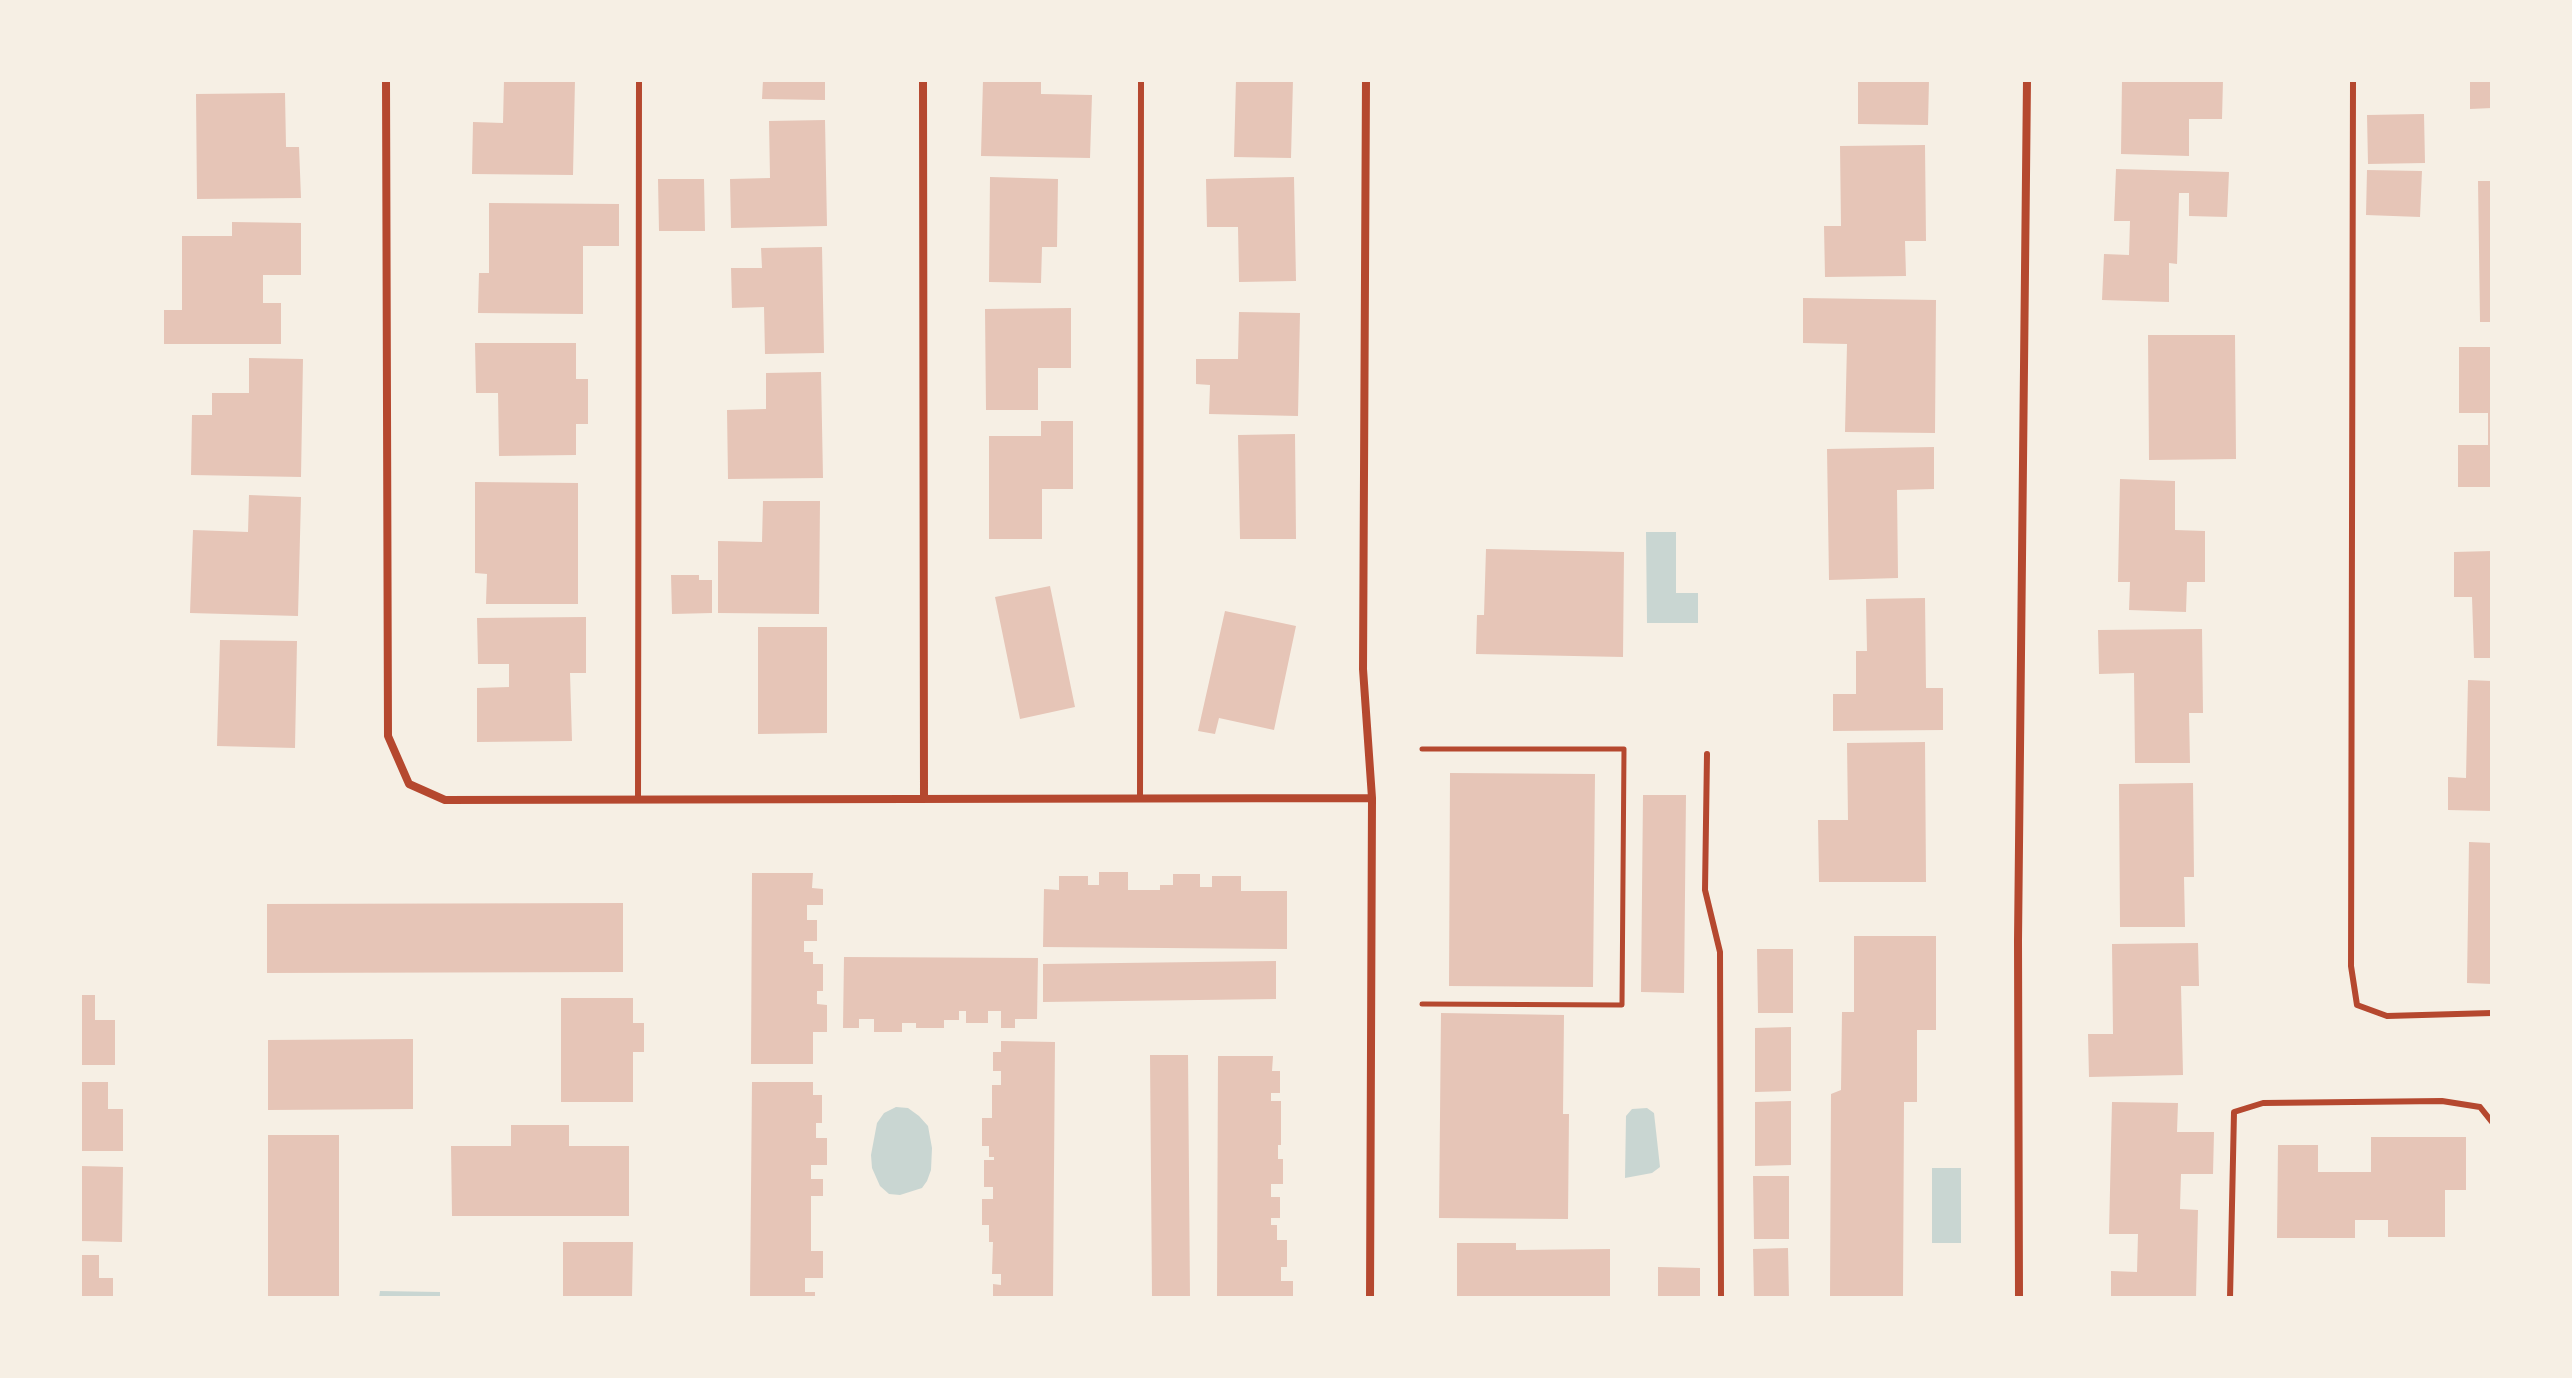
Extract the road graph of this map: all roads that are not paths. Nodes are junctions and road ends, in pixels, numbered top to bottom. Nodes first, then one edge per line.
1 (386, 80) edge
2 (639, 80) edge
3 (923, 80) edge
4 (1141, 80) edge
5 (1366, 80) edge
6 (2027, 80) edge
7 (2353, 80) edge
8 (1707, 754) dead end
9 (1140, 798) junction
10 (1372, 798) junction
11 (924, 799) junction
12 (638, 800) junction
13 (2492, 1013) edge
14 (2492, 1122) edge
15 (1370, 1298) edge
16 (1721, 1298) edge
17 (2019, 1298) edge
18 (2230, 1298) edge

1 - 12 street
2 - 12 lane
3 - 11 street
4 - 9 lane
5 - 10 street
6 - 17 street
7 - 13 lane
8 - 16 lane
9 - 10 street
9 - 11 street
10 - 15 street
11 - 12 street
14 - 18 lane

